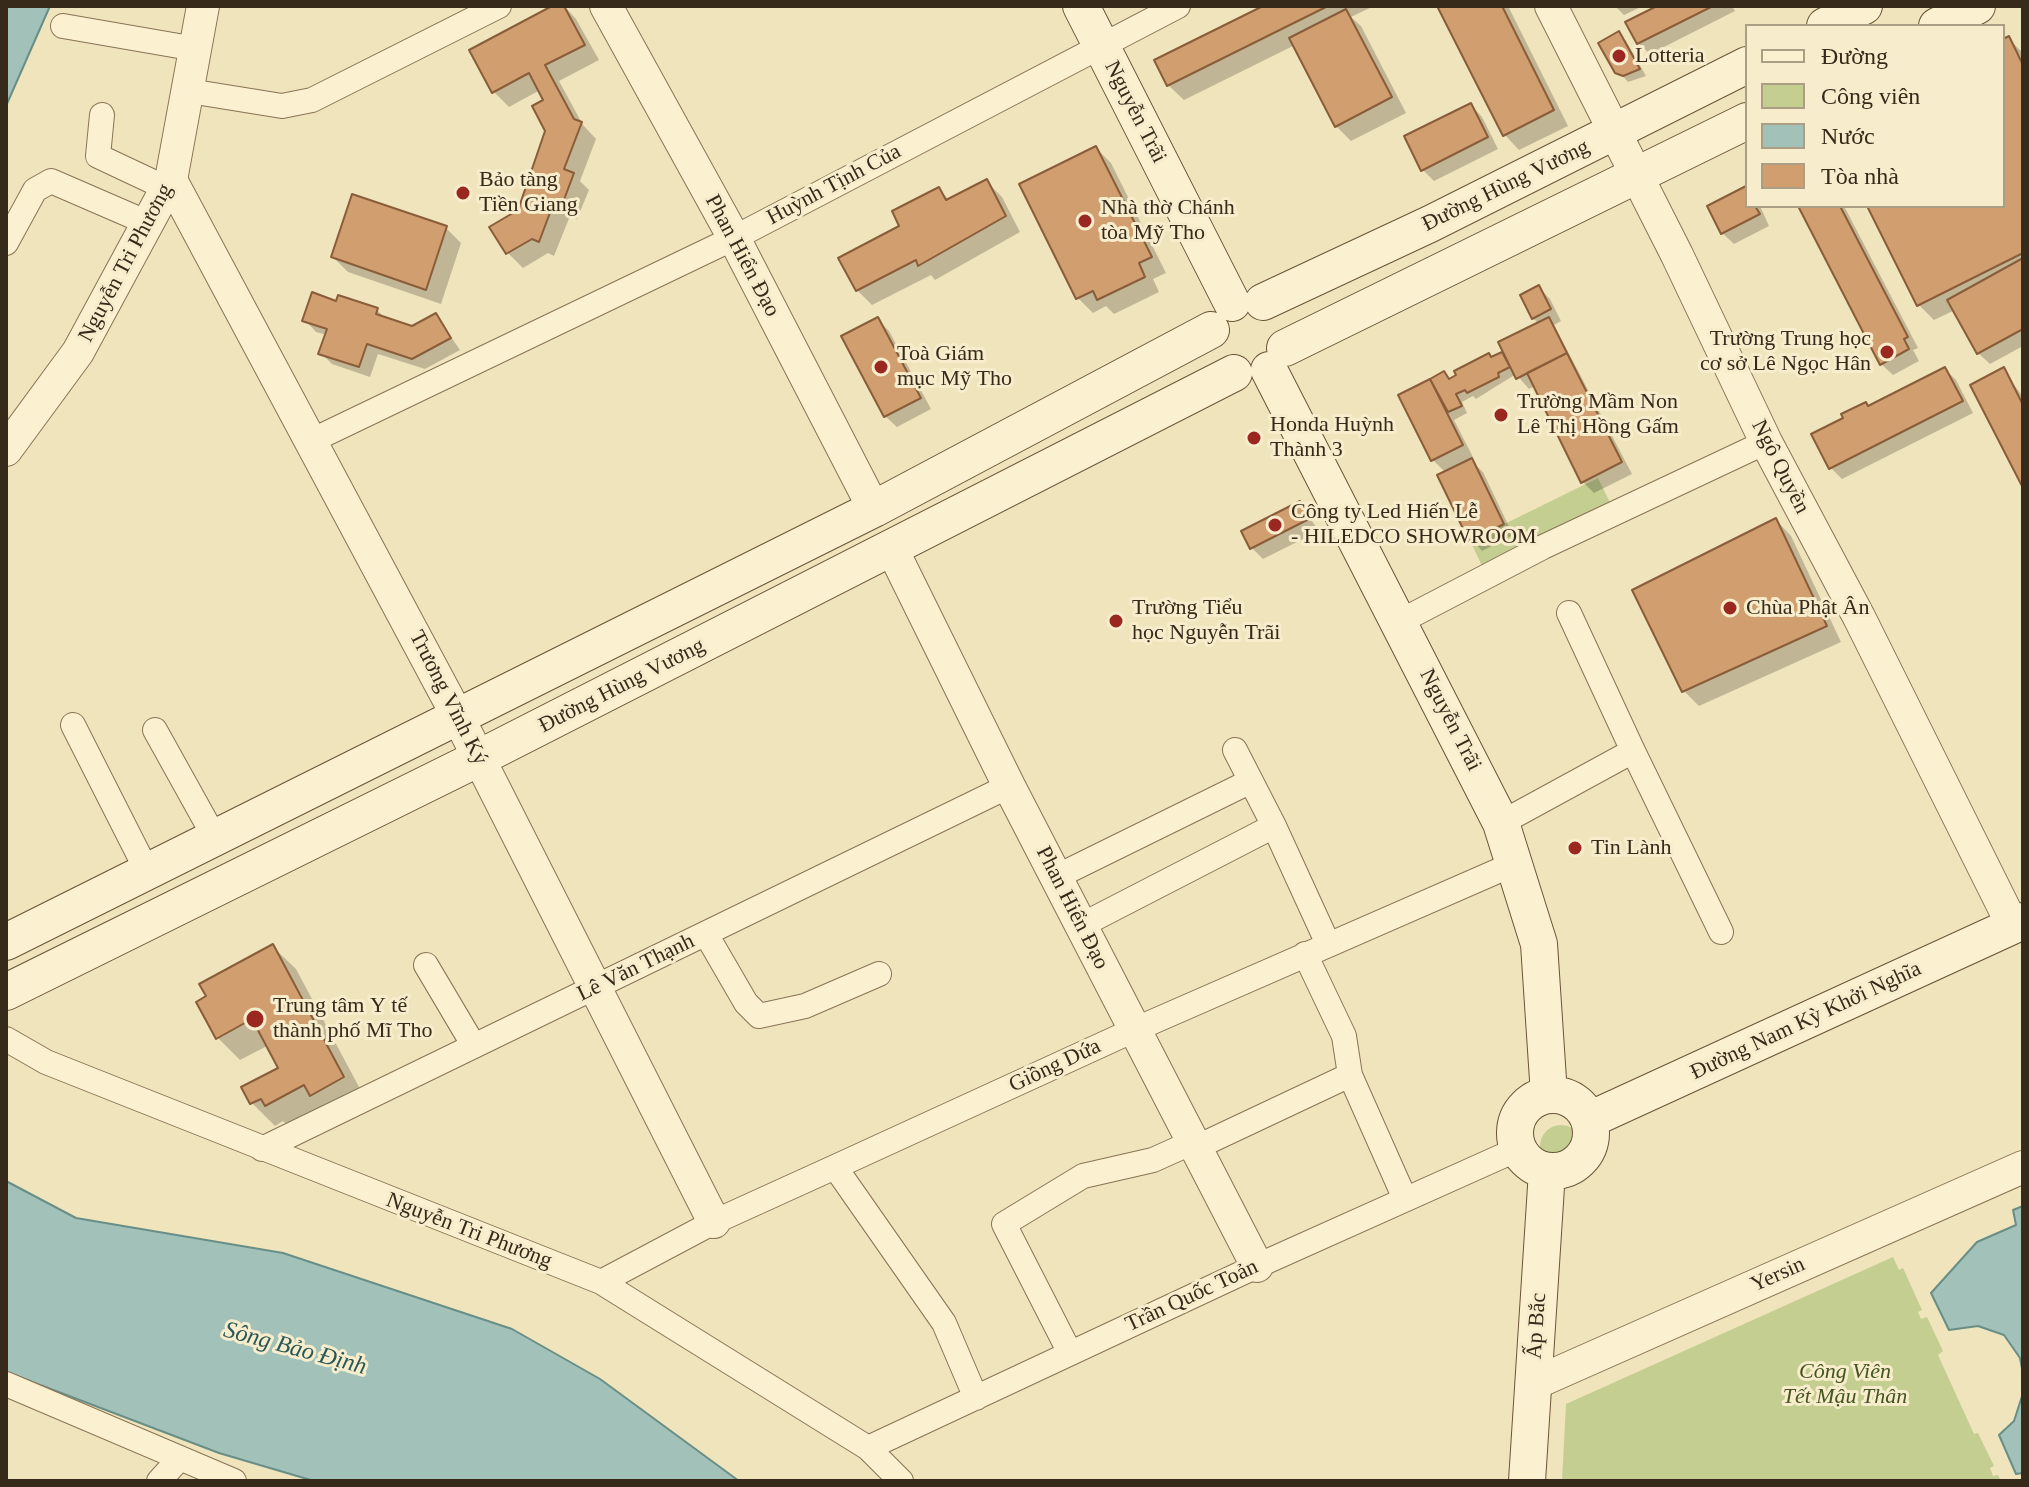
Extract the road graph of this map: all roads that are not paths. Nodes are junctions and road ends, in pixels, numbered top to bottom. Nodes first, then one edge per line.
1 (203, 6) edge
2 (499, 6) edge
3 (606, 6) edge
4 (1081, 6) edge
5 (1178, 6) edge
6 (1551, 6) edge
7 (1864, 6) edge
8 (1977, 6) edge
9 (1829, 24) edge
10 (1941, 24) edge
11 (63, 26) dead end
12 (1101, 45) junction
13 (196, 49) junction
14 (1745, 66) edge
15 (189, 91) junction
16 (102, 115) dead end
17 (1745, 122) edge
18 (1615, 132) junction
19 (1637, 176) junction
20 (169, 184) junction
21 (148, 223) junction
22 (734, 238) junction
23 (6, 243) edge
24 (1235, 312) junction
25 (1263, 364) junction
26 (313, 440) junction
27 (1766, 442) junction
28 (6, 450) edge
29 (874, 509) junction
30 (892, 549) junction
31 (1569, 613) dead end
32 (1401, 621) junction
33 (458, 717) junction
34 (73, 725) dead end
35 (155, 730) dead end
36 (1235, 750) dead end
37 (1633, 751) junction
38 (479, 758) junction
39 (1251, 781) junction
40 (1009, 786) junction
41 (1501, 823) junction
42 (1274, 826) junction
43 (215, 838) junction
44 (1516, 863) junction
45 (147, 871) junction
46 (1056, 877) junction
47 (2018, 923) edge
48 (1082, 925) junction
49 (1721, 932) dead end
50 (706, 934) junction
51 (6, 942) edge
52 (1328, 944) junction
53 (1305, 954) junction
54 (426, 965) dead end
55 (879, 974) dead end
56 (595, 987) junction
57 (6, 992) edge
58 (1134, 1030) junction
59 (6, 1039) edge
60 (474, 1046) junction
61 (1350, 1075) junction
62 (1549, 1095) junction
63 (1589, 1120) junction
64 (1194, 1145) junction
65 (262, 1149) junction
66 (1518, 1149) junction
67 (835, 1167) junction
68 (2023, 1167) edge
69 (1547, 1171) junction
70 (1405, 1199) junction
71 (714, 1222) junction
72 (1257, 1266) junction
73 (601, 1282) junction
74 (1070, 1353) junction
75 (6, 1384) edge
76 (1533, 1384) junction
77 (976, 1398) junction
78 (868, 1448) junction
79 (180, 1458) junction
80 (199, 1475) edge
81 (159, 1481) edge
82 (234, 1481) edge
83 (901, 1481) edge
84 (1527, 1481) edge

1 - 13 street, Nguyễn Tri Phương
2 - 15 street
3 - 22 street, Phan Hiển Đạo
4 - 12 main road, Nguyễn Trãi
5 - 12 street, Huỳnh Tịnh Của
6 - 18 street, Ngô Quyền
7 - 9 main road
8 - 10 main road
11 - 13 street
12 - 22 street, Huỳnh Tịnh Của
12 - 24 main road, Nguyễn Trãi
13 - 15 street, Nguyễn Tri Phương
14 - 18 main road, Đường Hùng Vương
15 - 20 street, Nguyễn Tri Phương
16 - 20 street
17 - 19 main road, Đường Hùng Vương
18 - 19 street, Ngô Quyền
18 - 24 main road, Đường Hùng Vương
19 - 25 main road, Đường Hùng Vương
19 - 27 street, Ngô Quyền
20 - 21 street, Nguyễn Tri Phương
20 - 26 street, Trương Vĩnh Ký
21 - 23 street
21 - 28 street, Nguyễn Tri Phương
22 - 26 street, Huỳnh Tịnh Của
22 - 29 street, Phan Hiển Đạo
24 - 25 main road, Nguyễn Trãi
24 - 25 main road, Nguyễn Trãi
24 - 29 main road, Đường Hùng Vương
25 - 30 main road, Đường Hùng Vương
25 - 32 main road, Nguyễn Trãi
26 - 33 street, Trương Vĩnh Ký
27 - 32 street
27 - 47 street, Ngô Quyền
29 - 33 main road, Đường Hùng Vương
30 - 38 main road, Đường Hùng Vương
30 - 40 street, Phan Hiển Đạo
31 - 37 street
32 - 41 main road, Nguyễn Trãi
33 - 38 street, Trương Vĩnh Ký
33 - 43 main road, Đường Hùng Vương
34 - 45 street
35 - 43 street
36 - 39 street
37 - 41 street
37 - 49 street
38 - 56 street, Trương Vĩnh Ký
38 - 57 main road, Đường Hùng Vương
39 - 42 street
39 - 46 street
40 - 46 street, Phan Hiển Đạo
40 - 50 street, Lê Văn Thạnh
41 - 44 main road, Nguyễn Trãi
42 - 48 street
42 - 52 street
43 - 45 main road, Đường Hùng Vương
44 - 52 street, Giồng Dứa
44 - 62 main road, Nguyễn Trãi
45 - 51 main road, Đường Hùng Vương
46 - 48 street, Phan Hiển Đạo
47 - 63 main road, Đường Nam Kỳ Khởi Nghĩa
48 - 58 street, Phan Hiển Đạo
50 - 55 street
50 - 56 street, Lê Văn Thạnh
52 - 53 street, Giồng Dứa
53 - 58 street, Giồng Dứa
53 - 61 street
54 - 60 street
56 - 60 street, Lê Văn Thạnh
56 - 71 street, Trương Vĩnh Ký
58 - 64 street, Phan Hiển Đạo
58 - 67 street, Giồng Dứa
59 - 65 street, Nguyễn Tri Phương
60 - 65 street, Lê Văn Thạnh
61 - 64 street
61 - 70 street
62 - 63 main road
62 - 66 main road
63 - 69 main road
64 - 72 street, Phan Hiển Đạo
64 - 74 street
65 - 73 street, Nguyễn Tri Phương
66 - 69 main road
66 - 70 street, Trần Quốc Toản
67 - 71 street, Giồng Dứa
67 - 77 street
68 - 76 street, Yersin
69 - 76 main road, Ấp Bắc
70 - 72 street, Trần Quốc Toản
71 - 73 street, Giồng Dứa
72 - 74 street, Trần Quốc Toản
73 - 78 street, Nguyễn Tri Phương
74 - 77 street, Trần Quốc Toản
75 - 79 street
76 - 84 main road, Ấp Bắc
77 - 78 street, Trần Quốc Toản
78 - 83 street, Nguyễn Tri Phương
79 - 80 street
79 - 81 street
80 - 82 street

